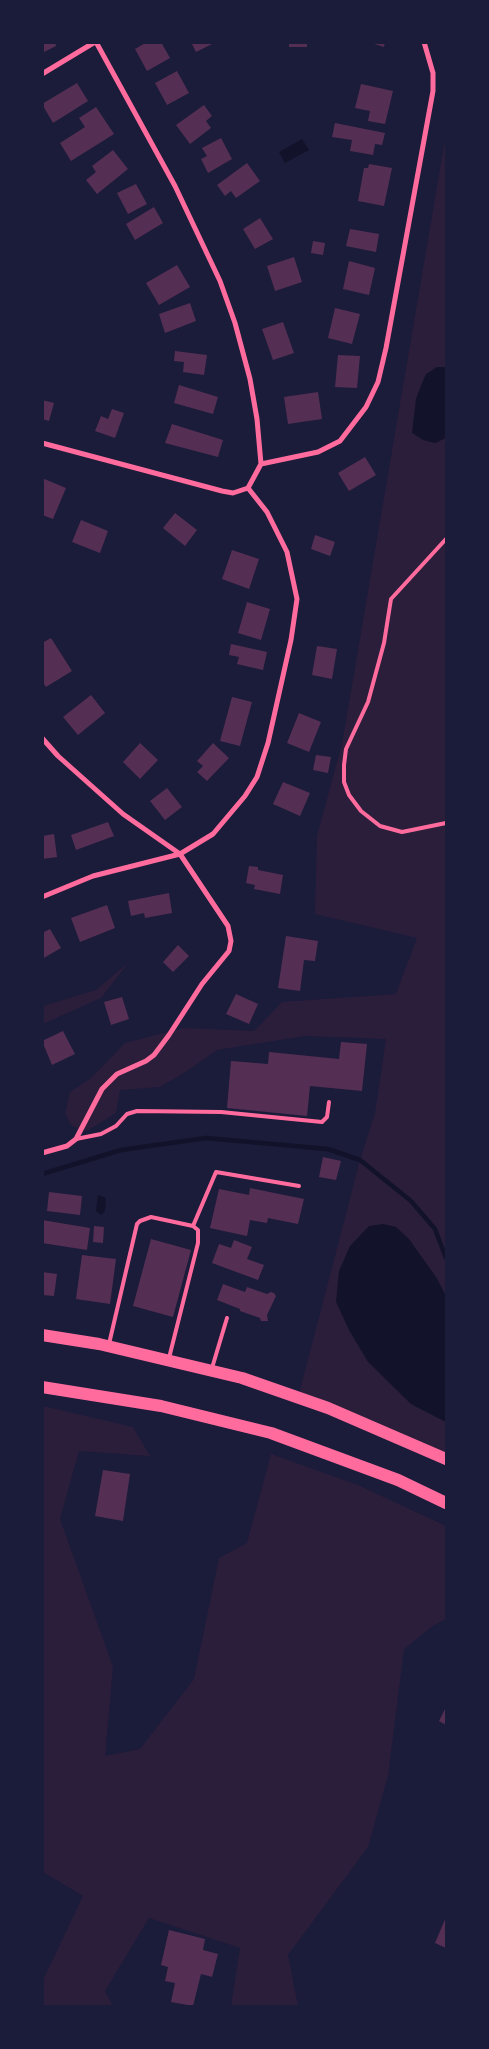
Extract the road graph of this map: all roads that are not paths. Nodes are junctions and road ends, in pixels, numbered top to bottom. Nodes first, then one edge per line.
1 (96, 42) edge
2 (424, 42) edge
3 (42, 74) edge
4 (42, 443) edge
5 (260, 464) junction
6 (248, 488) junction
7 (446, 539) edge
8 (42, 738) edge
9 (446, 823) edge
10 (180, 854) junction
11 (42, 897) edge
12 (329, 1102) dead end
13 (76, 1139) junction
14 (42, 1153) edge
15 (299, 1186) dead end
16 (193, 1226) junction
17 (227, 1318) dead end
18 (42, 1335) edge
19 (109, 1346) junction
20 (169, 1360) junction
21 (211, 1370) junction
22 (42, 1387) edge
23 (446, 1459) edge
24 (446, 1503) edge

1 - 3 street
1 - 5 street
2 - 5 street
4 - 6 street
5 - 6 street
6 - 10 street
7 - 9 lane
8 - 10 street
10 - 11 street
10 - 13 street
12 - 13 lane
13 - 14 street
15 - 16 lane
16 - 19 lane
16 - 20 lane
17 - 21 lane
18 - 19 main road
19 - 20 main road
20 - 21 main road
21 - 23 main road
22 - 24 main road

